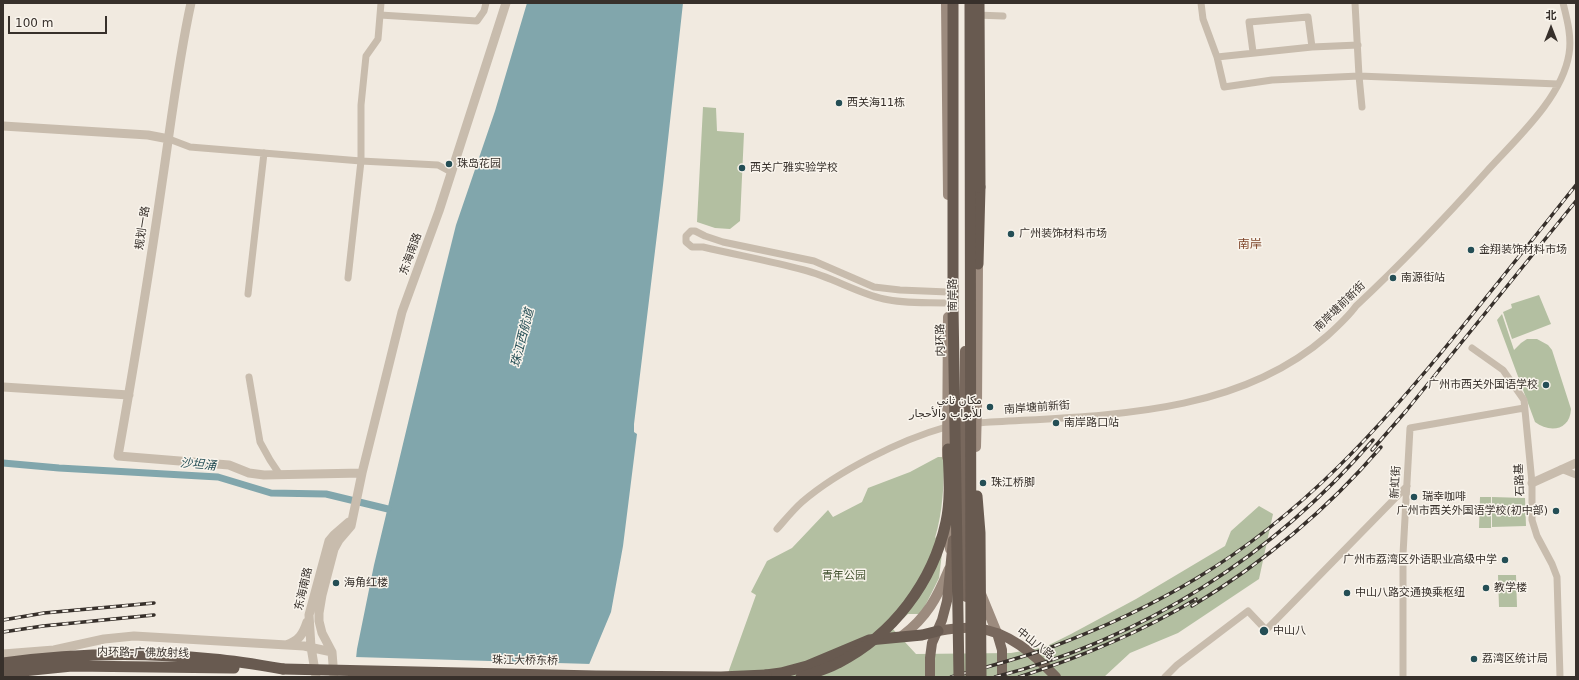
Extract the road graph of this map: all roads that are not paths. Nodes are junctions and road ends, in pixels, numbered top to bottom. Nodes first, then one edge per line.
1 (191, 3) edge
2 (381, 3) edge
3 (486, 3) edge
4 (506, 3) edge
5 (946, 3) edge
6 (953, 3) edge
7 (958, 3) edge
8 (965, 3) edge
9 (971, 3) edge
10 (979, 3) edge
11 (1201, 3) edge
12 (1355, 3) edge
13 (1563, 3) edge
14 (380, 15) junction
15 (972, 15) junction
16 (1003, 16) dead end
17 (1358, 45) junction
18 (1312, 47) junction
19 (1253, 52) junction
20 (1217, 57) junction
21 (1359, 76) junction
22 (1558, 84) junction
23 (974, 100) junction
24 (1362, 107) dead end
25 (965, 118) junction
26 (3, 126) edge
27 (169, 139) junction
28 (264, 153) junction
29 (361, 161) junction
30 (451, 172) junction
31 (965, 244) junction
32 (978, 264) junction
33 (348, 278) dead end
34 (948, 292) junction
35 (248, 294) dead end
36 (951, 305) junction
37 (1472, 348) dead end
38 (249, 377) dead end
39 (3, 387) edge
40 (129, 395) junction
41 (1524, 408) junction
42 (977, 423) junction
43 (946, 427) junction
44 (968, 440) junction
45 (976, 457) junction
46 (1576, 463) edge
47 (1561, 469) junction
48 (362, 473) junction
49 (280, 474) junction
50 (1576, 475) edge
51 (964, 477) junction
52 (1532, 483) junction
53 (1406, 486) junction
54 (355, 513) junction
55 (777, 529) dead end
56 (950, 566) junction
57 (948, 595) junction
58 (967, 599) junction
59 (309, 615) junction
60 (984, 629) junction
61 (938, 631) junction
62 (997, 633) junction
63 (902, 636) junction
64 (285, 645) junction
65 (311, 647) junction
66 (332, 652) junction
67 (3, 654) edge
68 (3, 663) edge
69 (283, 668) junction
70 (3, 673) edge
71 (596, 676) junction
72 (309, 677) edge
73 (316, 677) edge
74 (334, 677) edge
75 (618, 677) edge
76 (801, 677) edge
77 (930, 677) edge
78 (959, 677) edge
79 (971, 677) edge
80 (981, 677) edge
81 (1002, 677) edge
82 (1056, 677) edge
83 (1165, 677) edge
84 (1402, 677) edge
85 (1560, 677) edge

1 - 27 street, 规划一路
2 - 14 street
3 - 14 street
4 - 30 street, 东海南路
5 - 34 main road
6 - 36 highway, 内环路, bridge
7 - 56 main road, 南岸路
8 - 25 main road, 南岸路
9 - 15 main road
9 - 44 highway, bridge
10 - 32 highway, bridge
11 - 20 street
12 - 17 street
13 - 22 street, 南岸塘前新街
14 - 29 street
15 - 16 street
15 - 23 main road
17 - 18 street
17 - 21 street
18 - 19 street
18 - 19 street
19 - 20 street
20 - 21 street
21 - 22 street
21 - 24 street
22 - 42 street, 南岸塘前新街
23 - 25 main road
23 - 32 main road
25 - 31 main road, 南岸路
26 - 27 street
27 - 28 street
27 - 40 street, 规划一路
28 - 29 street
28 - 35 street
29 - 30 street
29 - 33 street
30 - 48 street, 东海南路
31 - 32 main road
31 - 44 main road, 南岸路
32 - 42 main road
34 - 36 main road
34 - 36 street
36 - 43 main road
36 - 76 highway, bridge
36 - 78 highway, 内环路, bridge
37 - 41 street, 石路基
38 - 49 street
39 - 40 street
40 - 49 street, 规划一路
41 - 52 street, 石路基
41 - 53 street, 新虹街
42 - 44 main road
42 - 45 main road
43 - 55 street
43 - 56 main road
44 - 51 main road, 南岸路
44 - 79 highway, bridge
44 - 80 highway, bridge
45 - 51 main road
45 - 62 main road
46 - 47 street
47 - 50 street
47 - 52 street
48 - 49 street
48 - 54 street, 东海南路
51 - 58 main road, 南岸路
52 - 85 street, 石路基
53 - 83 street
53 - 84 street, 新虹街
54 - 59 street, 东海南路
54 - 66 street, 东海南路
56 - 57 main road, 南岸路
56 - 63 main road
57 - 58 street
57 - 61 main road, 南岸路
58 - 60 main road, 南岸路
59 - 64 street
59 - 65 street, 东海南路
60 - 61 main road, 中山八路
60 - 62 main road, 中山八路
61 - 63 highway, 珠江大桥东桥
61 - 77 main road, 南岸路
62 - 81 main road
62 - 82 main road, 中山八路
63 - 71 highway, 珠江大桥东桥, bridge
64 - 65 street
64 - 67 street
65 - 66 street
65 - 72 street
65 - 73 street, 东海南路
66 - 74 street, 东海南路
68 - 69 highway
69 - 70 highway, 内环路-广佛放射线
69 - 71 highway, 珠江大桥东桥, bridge
71 - 75 highway, bridge

